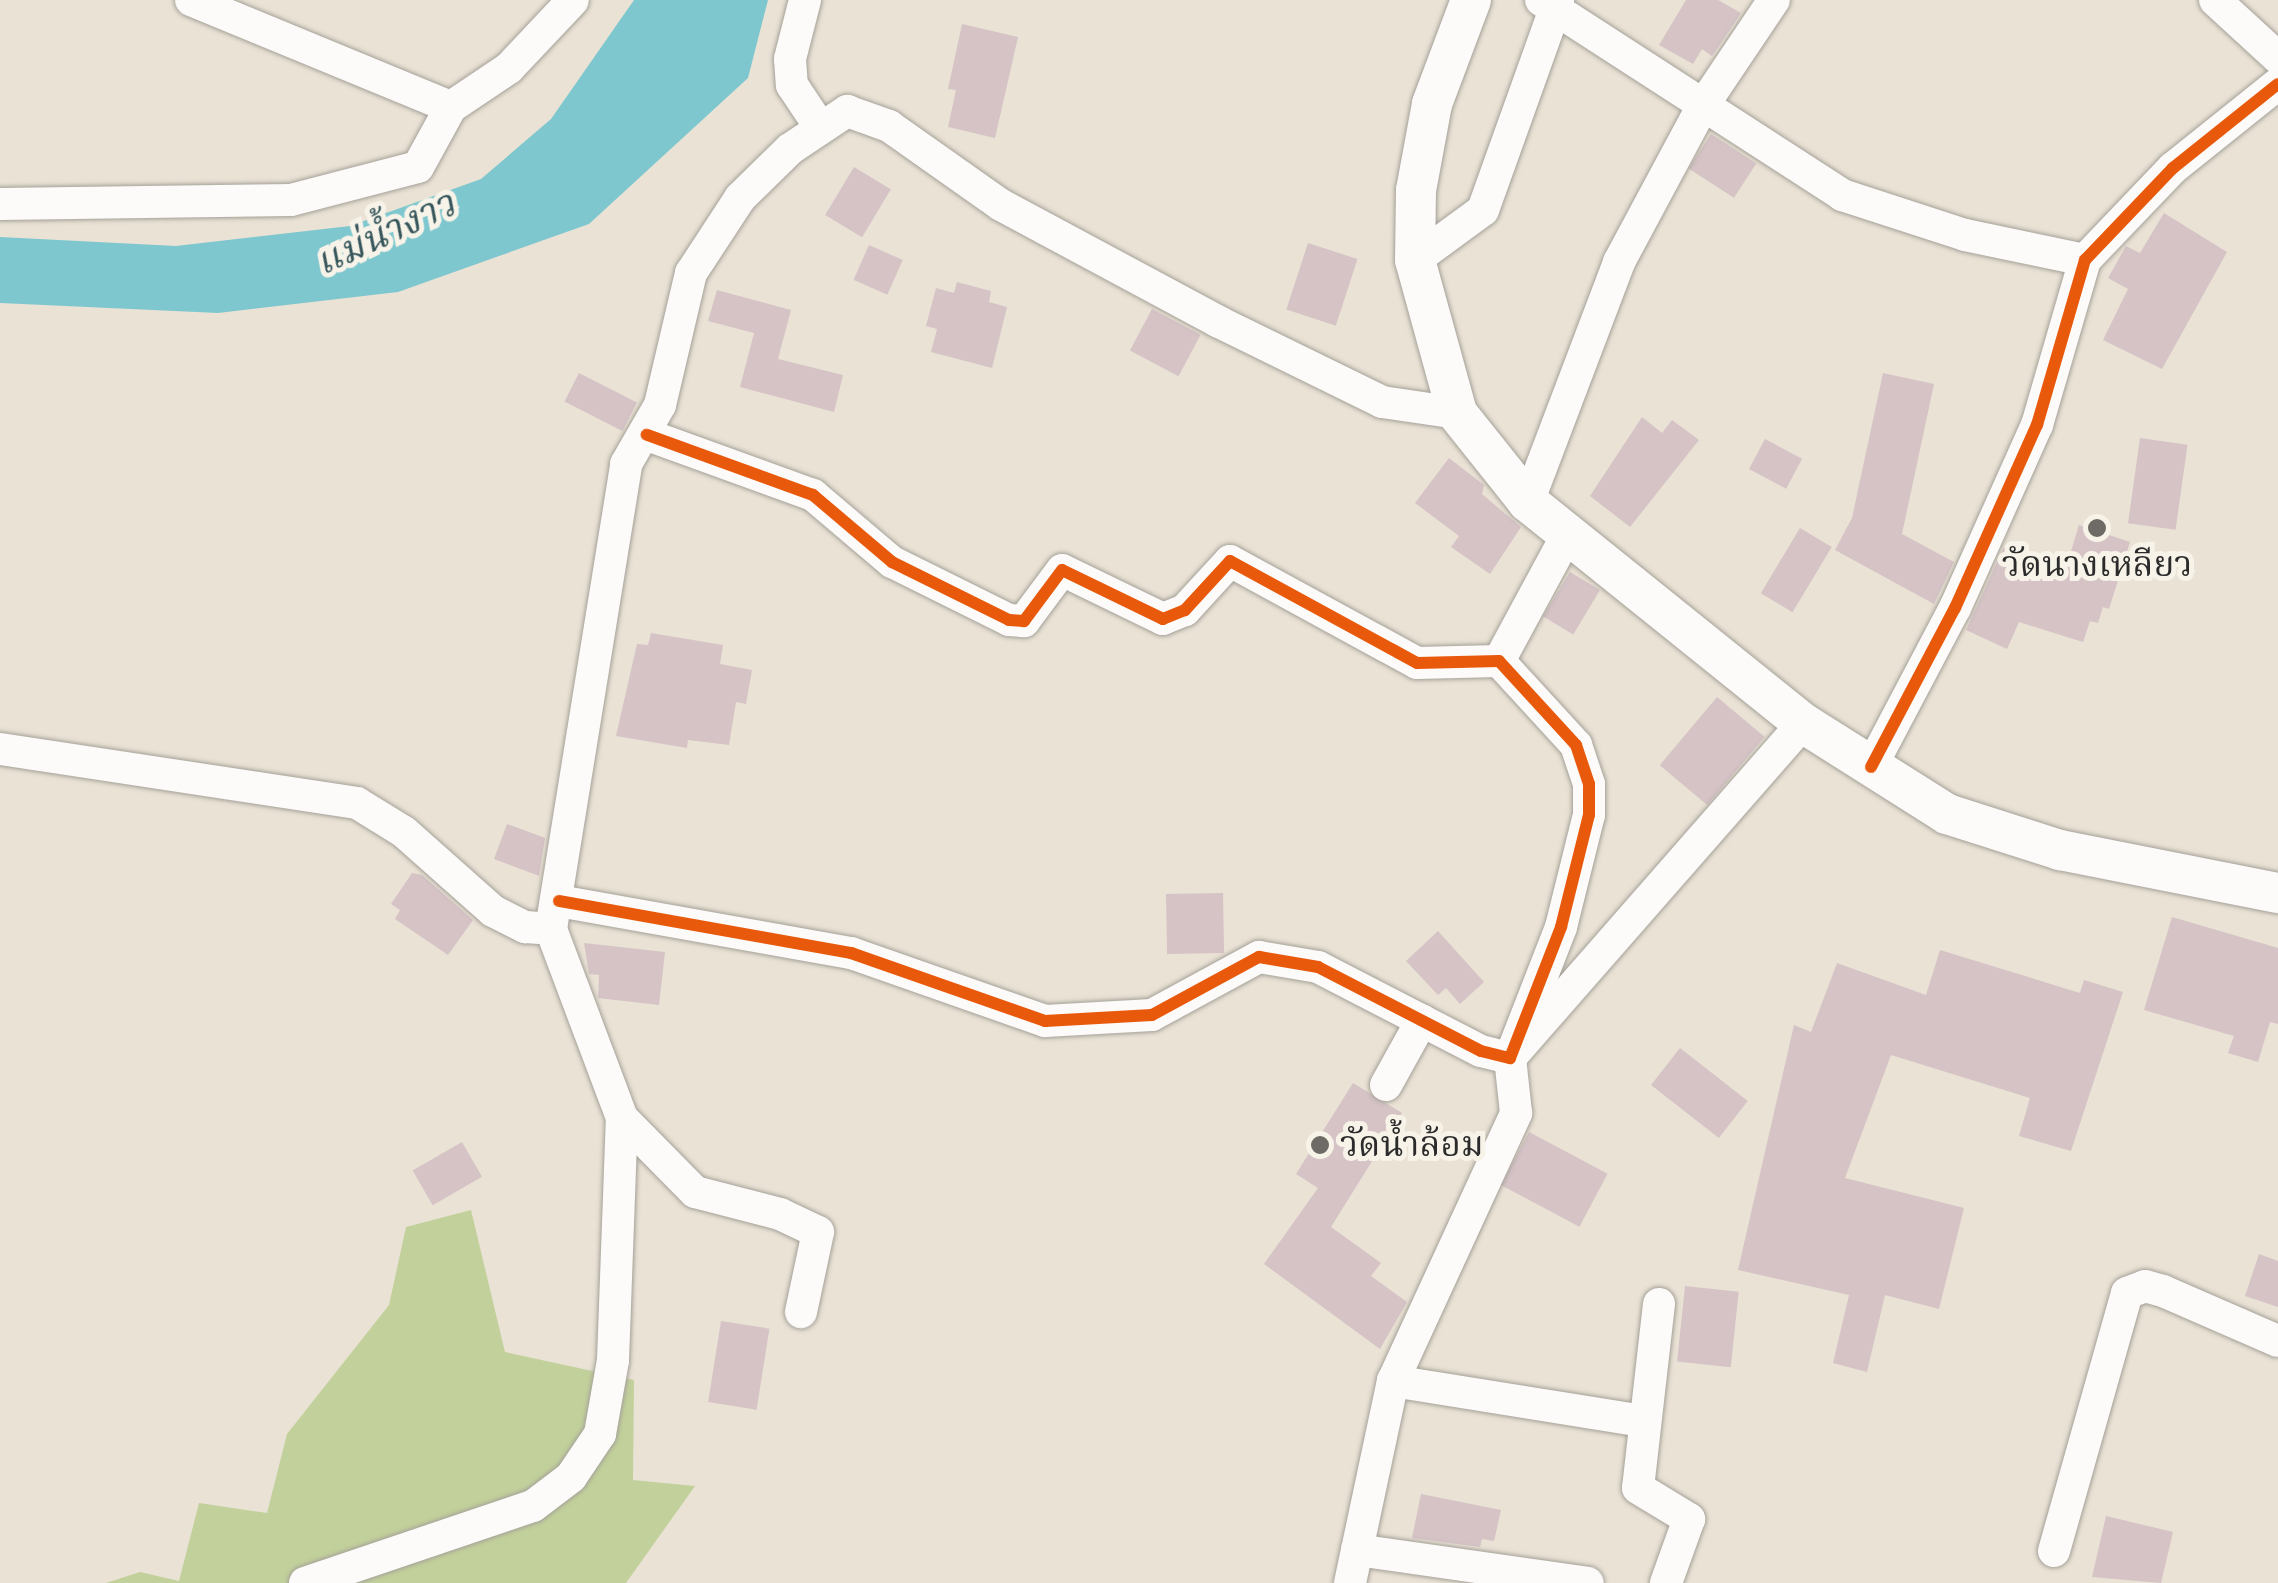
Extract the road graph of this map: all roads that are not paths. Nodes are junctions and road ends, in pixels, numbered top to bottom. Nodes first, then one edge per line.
1 (191, 0) edge
2 (572, 0) edge
3 (805, 0) edge
4 (1470, 0) edge
5 (1774, 0) edge
6 (2215, 0) edge
7 (1551, 3) edge
8 (2278, 58) edge
9 (2278, 84) edge
10 (451, 106) junction
11 (1702, 107) junction
12 (820, 127) junction
13 (0, 204) edge
14 (1415, 260) junction
15 (2085, 260) junction
16 (1457, 413) junction
17 (647, 434) junction
18 (1528, 502) junction
19 (1567, 535) junction
20 (1499, 661) junction
21 (1804, 723) junction
22 (0, 749) edge
23 (1871, 767) junction
24 (2278, 893) edge
25 (555, 915) junction
26 (1422, 1020) junction
27 (1510, 1058) junction
28 (1386, 1085) dead end
29 (622, 1118) junction
30 (1658, 1304) dead end
31 (800, 1312) dead end
32 (2278, 1341) edge
33 (1393, 1381) junction
34 (1642, 1422) junction
35 (1357, 1550) junction
36 (2054, 1551) dead end
37 (305, 1583) edge
38 (1350, 1583) edge
39 (1588, 1583) edge
40 (1666, 1583) edge

1 - 10 street
2 - 10 street
3 - 12 street
4 - 14 main road
5 - 11 street
6 - 8 street
7 - 11 street
7 - 14 street
9 - 15 street
10 - 13 street
11 - 15 street
11 - 18 street
12 - 16 street
12 - 17 street
14 - 16 main road
15 - 23 street
16 - 18 main road
17 - 20 street
17 - 25 street
18 - 19 main road
19 - 20 street
19 - 21 main road
20 - 27 street
21 - 23 main road
21 - 27 street
22 - 25 street
23 - 24 main road
25 - 26 street
25 - 29 street
26 - 27 street
26 - 28 street
27 - 33 street
29 - 31 street
29 - 37 street
30 - 34 street
32 - 36 street
33 - 34 street
33 - 35 street
34 - 40 street
35 - 38 street
35 - 39 street

